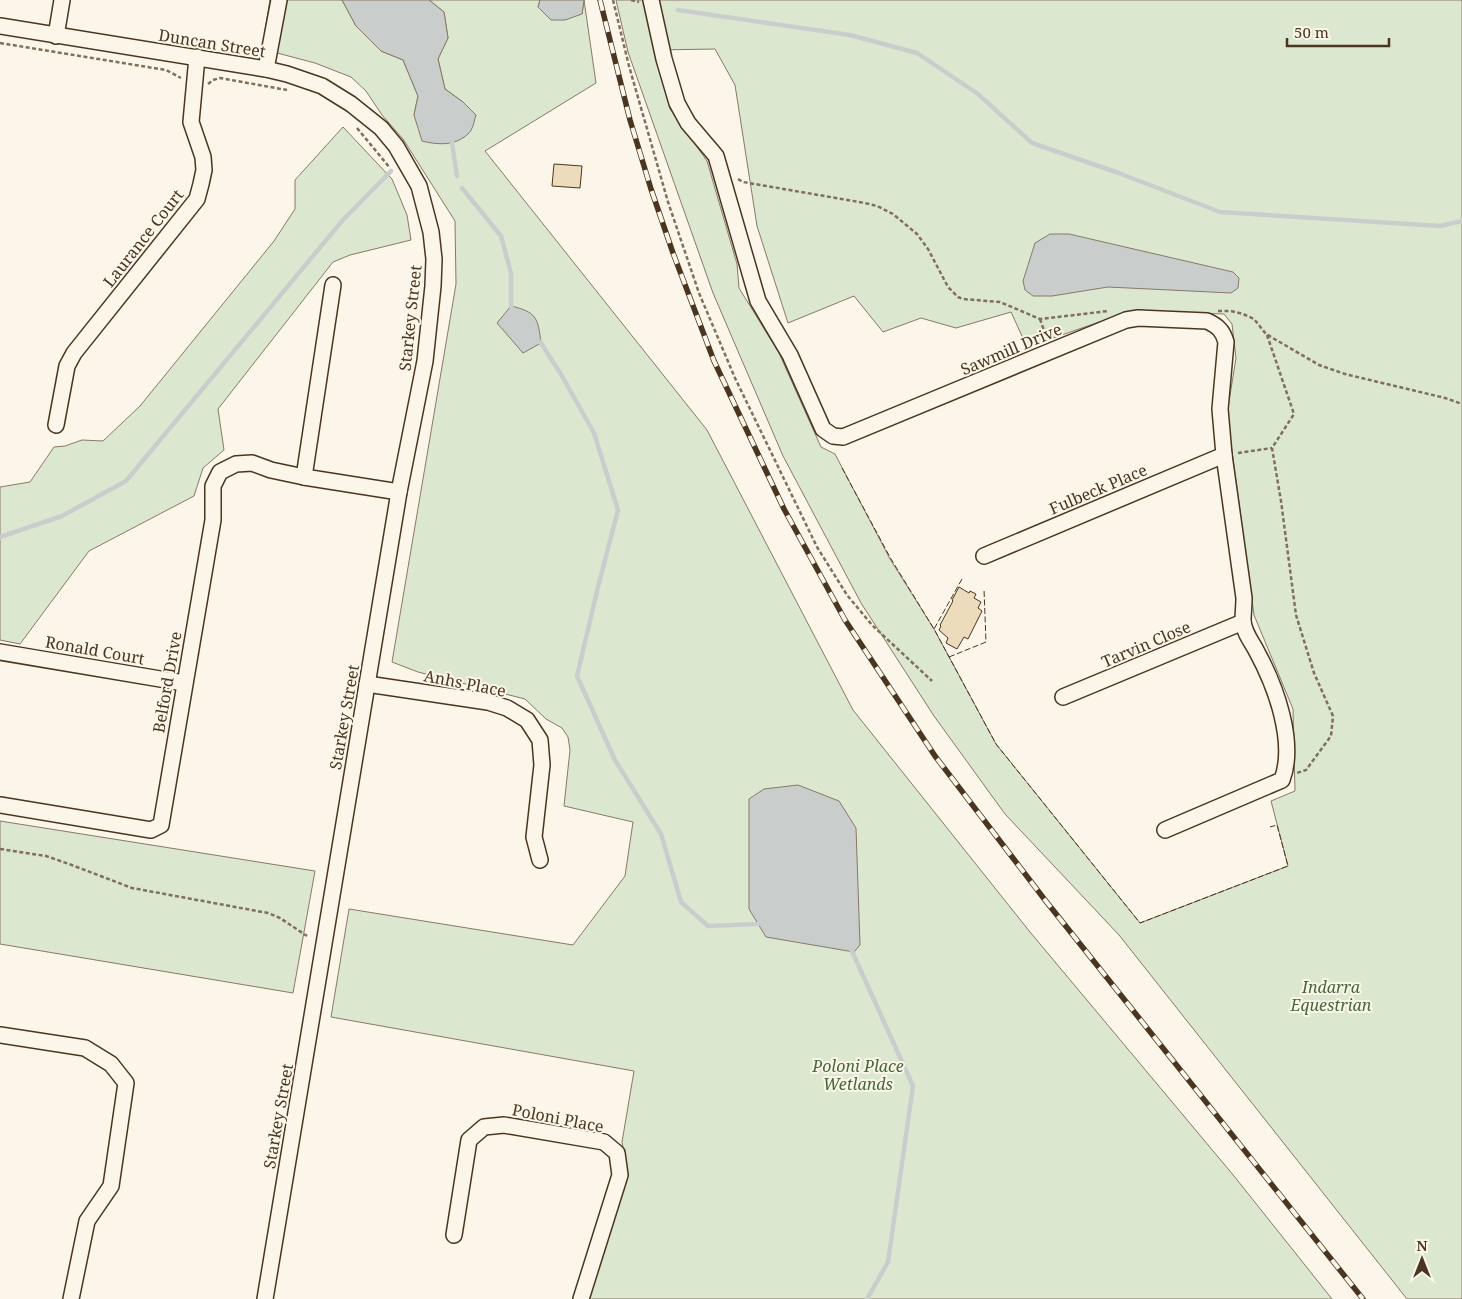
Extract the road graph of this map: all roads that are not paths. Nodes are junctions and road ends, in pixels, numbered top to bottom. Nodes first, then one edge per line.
1 (62, 0) edge
2 (279, 0) edge
3 (651, 0) edge
4 (0, 26) edge
5 (56, 36) junction
6 (196, 57) junction
7 (266, 69) junction
8 (396, 146) joint
9 (333, 285) dead end
10 (56, 425) dead end
11 (1224, 455) junction
12 (304, 477) junction
13 (399, 492) junction
14 (984, 556) dead end
15 (1243, 622) junction
16 (0, 652) edge
17 (184, 683) junction
18 (368, 684) junction
19 (1063, 698) dead end
20 (0, 805) edge
21 (1165, 830) dead end
22 (540, 860) dead end
23 (0, 1036) edge
24 (454, 1235) dead end
25 (71, 1299) edge
26 (265, 1299) edge
27 (581, 1299) edge

1 - 5 street
2 - 7 street
3 - 11 street, Sawmill Drive
4 - 5 street, Duncan Street
5 - 6 street, Duncan Street
6 - 7 street, Duncan Street
6 - 10 street, Laurance Court
7 - 8 street, Duncan Street
8 - 13 street, Starkey Street
9 - 12 street
11 - 14 street, Fulbeck Place
11 - 15 street, Sawmill Drive
12 - 13 street, Belford Drive
12 - 17 street, Belford Drive
13 - 18 street, Starkey Street
15 - 19 street, Tarvin Close
15 - 21 street, Sawmill Drive
16 - 17 street, Ronald Court
17 - 20 street, Belford Drive
18 - 22 street, Anhs Place
18 - 26 street, Starkey Street
23 - 25 street
24 - 27 street, Poloni Place

